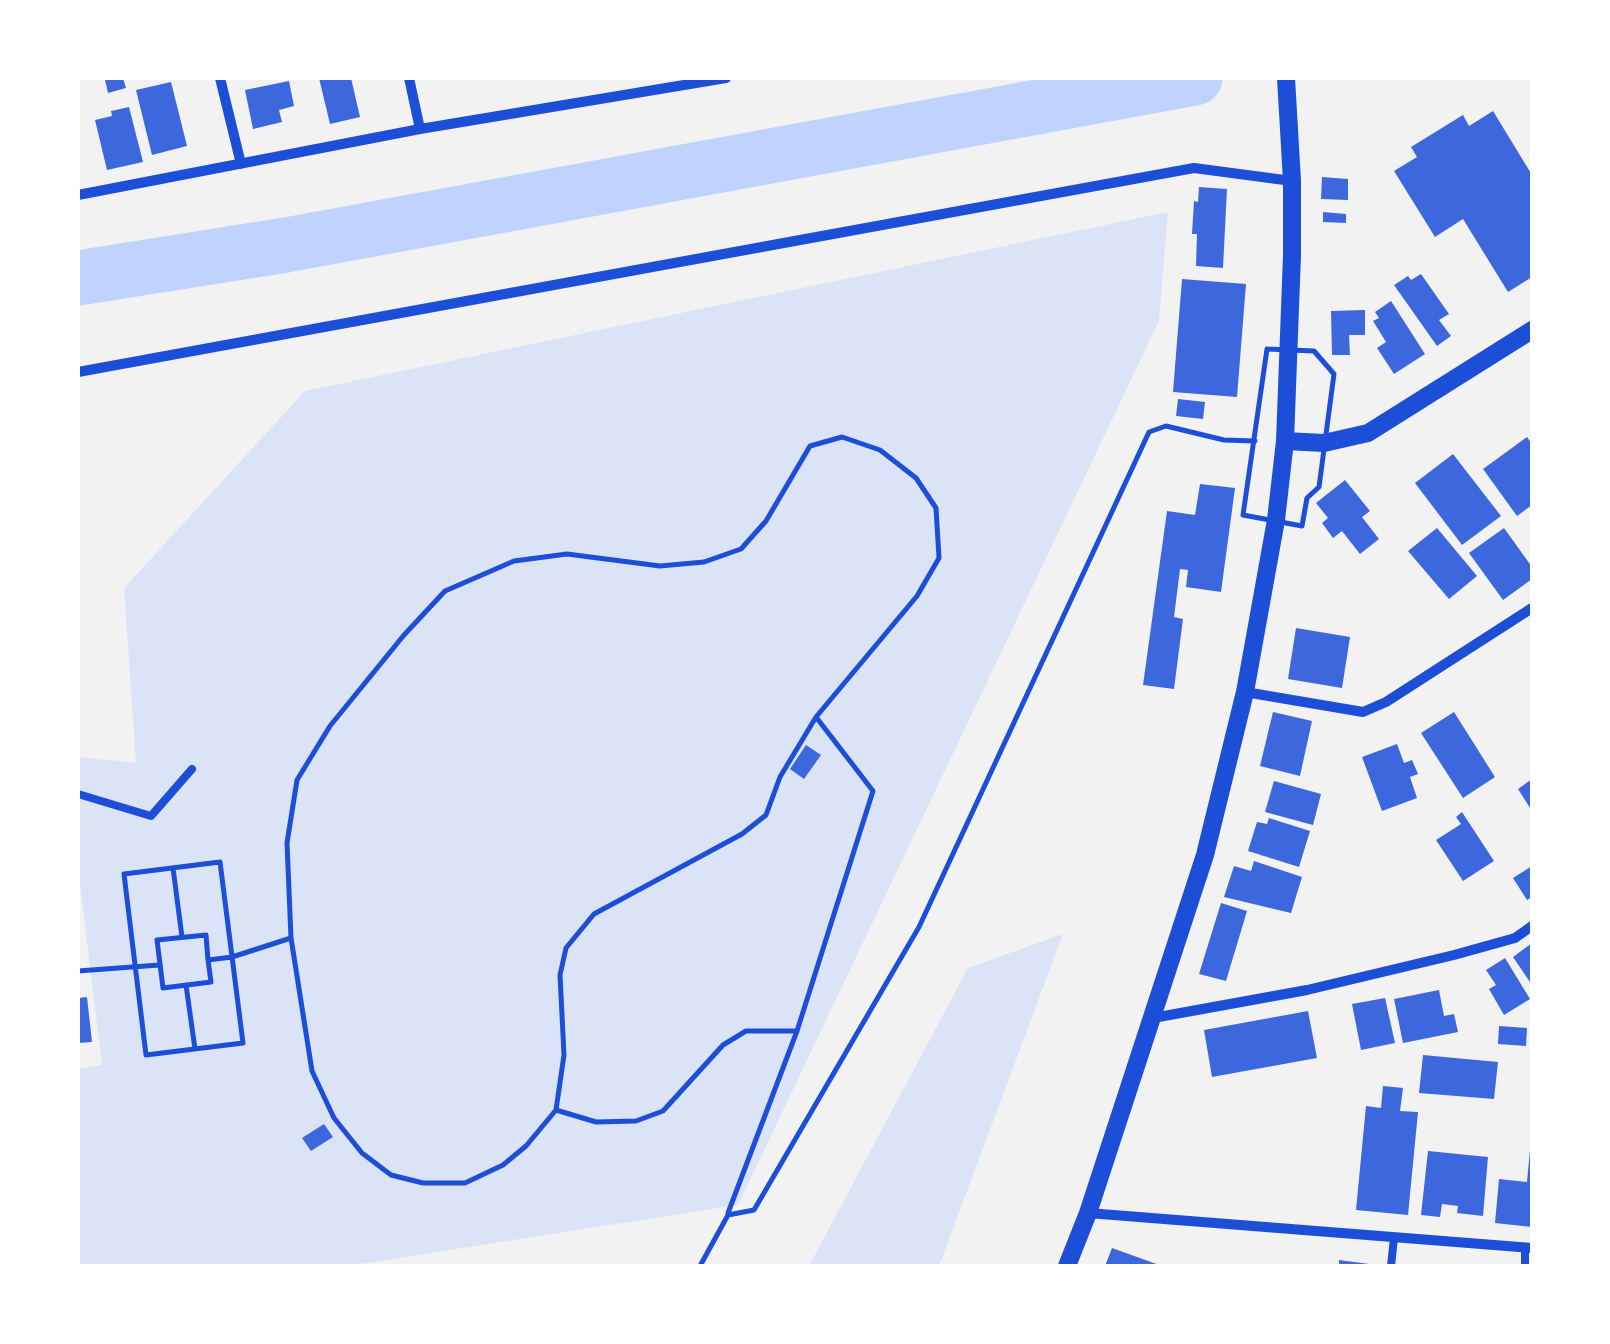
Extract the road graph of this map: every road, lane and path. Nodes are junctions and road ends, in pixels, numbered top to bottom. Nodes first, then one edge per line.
1 (220, 78) edge
2 (409, 78) edge
3 (726, 78) edge
4 (1286, 78) edge
5 (420, 129) junction
6 (241, 164) junction
7 (1292, 180) junction
8 (78, 195) edge
9 (1532, 330) edge
10 (78, 372) edge
11 (1255, 440) dead end
12 (1285, 441) junction
13 (1532, 608) edge
14 (1245, 692) junction
15 (816, 718) junction
16 (192, 769) dead end
17 (78, 794) edge
18 (173, 868) junction
19 (1532, 926) edge
20 (182, 938) junction
21 (290, 938) junction
22 (232, 957) junction
23 (208, 960) junction
24 (159, 965) junction
25 (135, 966) junction
26 (78, 971) edge
27 (186, 985) junction
28 (1153, 1018) junction
29 (797, 1032) junction
30 (194, 1049) junction
31 (556, 1110) junction
32 (1088, 1213) junction
33 (728, 1215) junction
34 (1394, 1238) junction
35 (1529, 1248) edge
36 (700, 1266) edge
37 (1067, 1266) edge
38 (1391, 1266) edge
39 (1525, 1266) edge

1 - 6 street
2 - 5 street
3 - 5 street
4 - 7 street
5 - 6 street
6 - 8 street
7 - 10 street
7 - 12 street
9 - 12 street
11 - 33 path
12 - 14 street
13 - 14 street
14 - 28 street
15 - 21 path
15 - 29 path
15 - 31 path
16 - 17 lane
18 - 20 path
18 - 22 path
18 - 25 path
19 - 28 street
20 - 23 path
20 - 24 path
21 - 22 path
21 - 31 path
22 - 23 path
22 - 30 path
23 - 27 path
24 - 25 path
24 - 27 path
25 - 26 path
25 - 30 path
27 - 30 path
28 - 32 street
29 - 31 path
29 - 33 path
32 - 34 street
32 - 37 street
33 - 36 path
34 - 35 street
34 - 38 lane
35 - 39 lane

